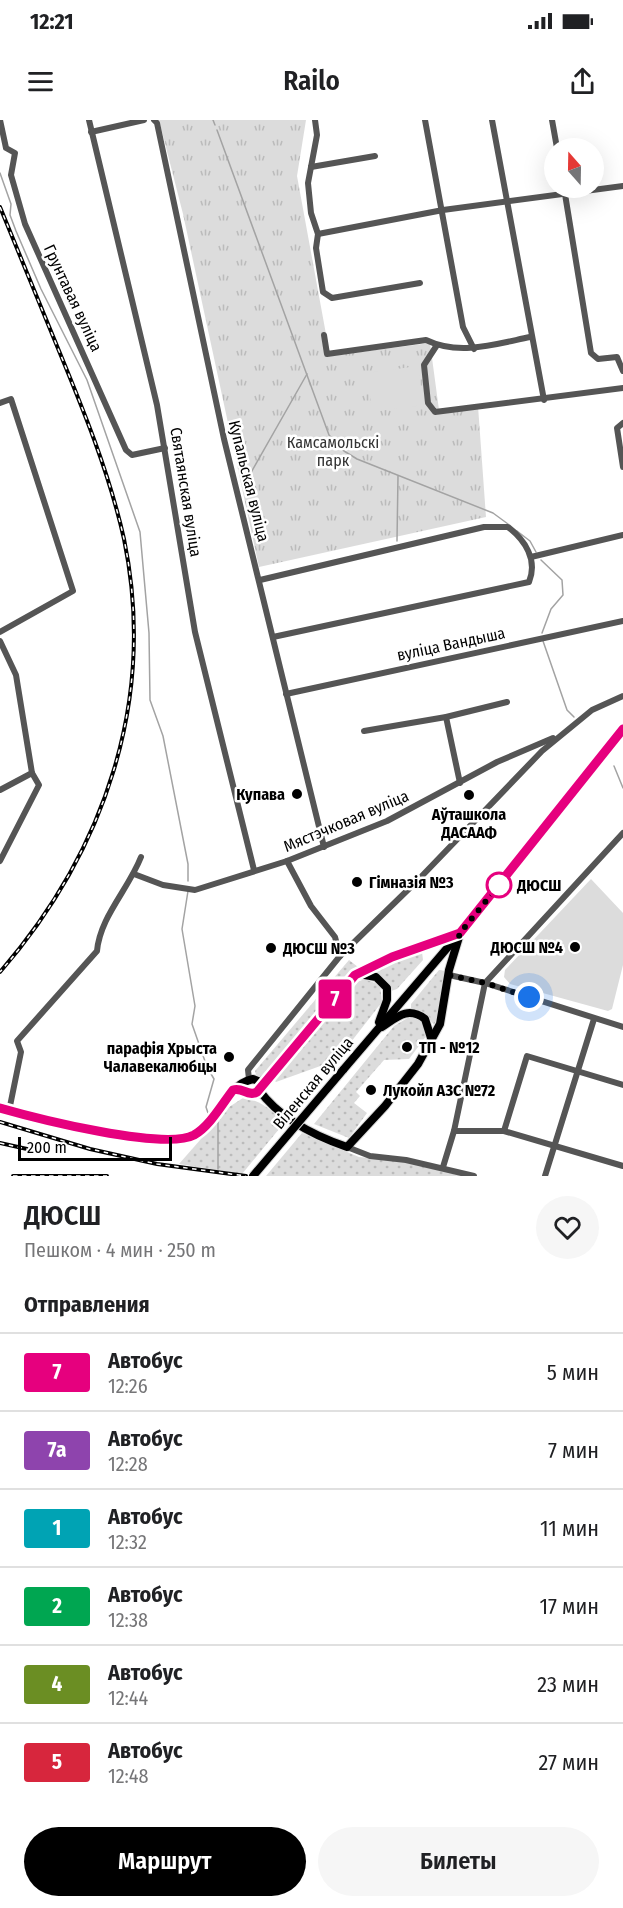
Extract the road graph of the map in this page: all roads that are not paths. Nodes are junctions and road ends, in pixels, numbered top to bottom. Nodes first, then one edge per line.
1 (0, 120) edge
2 (89, 120) edge
3 (144, 120) edge
4 (154, 120) edge
5 (315, 120) edge
6 (425, 120) edge
7 (492, 120) edge
8 (552, 120) edge
9 (91, 132) junction
10 (555, 138) edge
11 (375, 156) dead end
12 (311, 167) junction
13 (623, 186) edge
14 (604, 188) edge
15 (544, 195) edge
16 (566, 198) edge
17 (508, 202) junction
18 (443, 210) junction
19 (318, 234) junction
20 (420, 283) dead end
21 (324, 335) dead end
22 (531, 337) junction
23 (437, 345) junction
24 (474, 349) junction
25 (623, 371) edge
26 (623, 388) edge
27 (544, 400) junction
28 (0, 403) edge
29 (623, 423) edge
30 (165, 448) junction
31 (623, 467) edge
32 (623, 536) edge
33 (531, 557) junction
34 (260, 580) junction
35 (623, 621) edge
36 (0, 632) edge
37 (273, 637) junction
38 (0, 641) edge
39 (285, 694) junction
40 (623, 696) edge
41 (507, 702) dead end
42 (446, 717) junction
43 (623, 729) edge
44 (364, 730) dead end
45 (559, 736) junction
46 (537, 744) junction
47 (542, 750) junction
48 (32, 773) junction
49 (460, 783) junction
50 (0, 790) edge
51 (623, 833) edge
52 (324, 847) junction
53 (141, 857) dead end
54 (0, 861) edge
55 (287, 861) junction
56 (254, 870) junction
57 (134, 874) junction
58 (460, 933) junction
59 (340, 956) junction
60 (355, 975) junction
61 (448, 975) junction
62 (485, 983) junction
63 (594, 1019) junction
64 (623, 1028) edge
65 (374, 1032) junction
66 (431, 1039) junction
67 (578, 1071) junction
68 (248, 1080) junction
69 (623, 1085) edge
70 (235, 1088) junction
71 (260, 1088) junction
72 (246, 1091) junction
73 (0, 1108) edge
74 (9, 1111) junction
75 (454, 1131) junction
76 (504, 1131) junction
77 (555, 1146) junction
78 (347, 1147) junction
79 (623, 1166) edge
80 (442, 1167) junction
81 (253, 1176) edge
82 (474, 1176) edge
83 (545, 1176) edge

1 - 30 street, Грунтавая вуліца
2 - 9 street, Святаянская вуліца
3 - 9 street
4 - 34 street, Купальская вуліца
5 - 12 street
6 - 18 street
7 - 17 street
8 - 10 street
9 - 30 street, Святаянская вуліца
11 - 12 street
12 - 19 street
13 - 14 street
15 - 17 street
16 - 25 street
17 - 18 street
17 - 22 street
18 - 19 street
18 - 24 street
19 - 20 street
21 - 23 street
22 - 24 street
22 - 27 street
23 - 24 street
23 - 27 street
26 - 27 street
28 - 36 street
29 - 31 street
30 - 56 street, Святаянская вуліца
32 - 33 street
33 - 34 street
33 - 37 street
34 - 37 street, Купальская вуліца
35 - 39 street, вуліца Вандыша
37 - 39 street, Купальская вуліца
38 - 48 street
39 - 52 street, Купальская вуліца
40 - 45 street
41 - 42 street
42 - 44 street
42 - 49 street
43 - 58 main road, Віленская вуліца
45 - 46 street, Мястэчковая вуліца
45 - 47 street
46 - 47 street
46 - 49 street, Мястэчковая вуліца
47 - 59 street
48 - 50 street
48 - 54 street
49 - 52 street, Мястэчковая вуліца
51 - 62 street
52 - 55 street, Мястэчковая вуліца
53 - 57 street
55 - 56 street, Мястэчковая вуліца
55 - 59 street
56 - 57 street, Мястэчковая вуліца
57 - 74 street
58 - 60 main road
58 - 61 main road
58 - 65 main road, Віленская вуліца
59 - 68 street
60 - 65 main road
60 - 71 main road
61 - 62 street
61 - 66 main road
62 - 63 street
62 - 75 street
63 - 64 street
63 - 67 street
65 - 66 main road
65 - 81 main road, Віленская вуліца, bridge
66 - 78 main road
67 - 69 street
67 - 76 street
67 - 77 street
68 - 70 main road
68 - 71 main road
68 - 72 main road
70 - 72 main road
70 - 74 main road
71 - 72 main road
71 - 78 main road
73 - 74 main road
75 - 76 street
75 - 80 street
76 - 77 street
77 - 79 street
77 - 83 street
78 - 80 street
80 - 82 street

